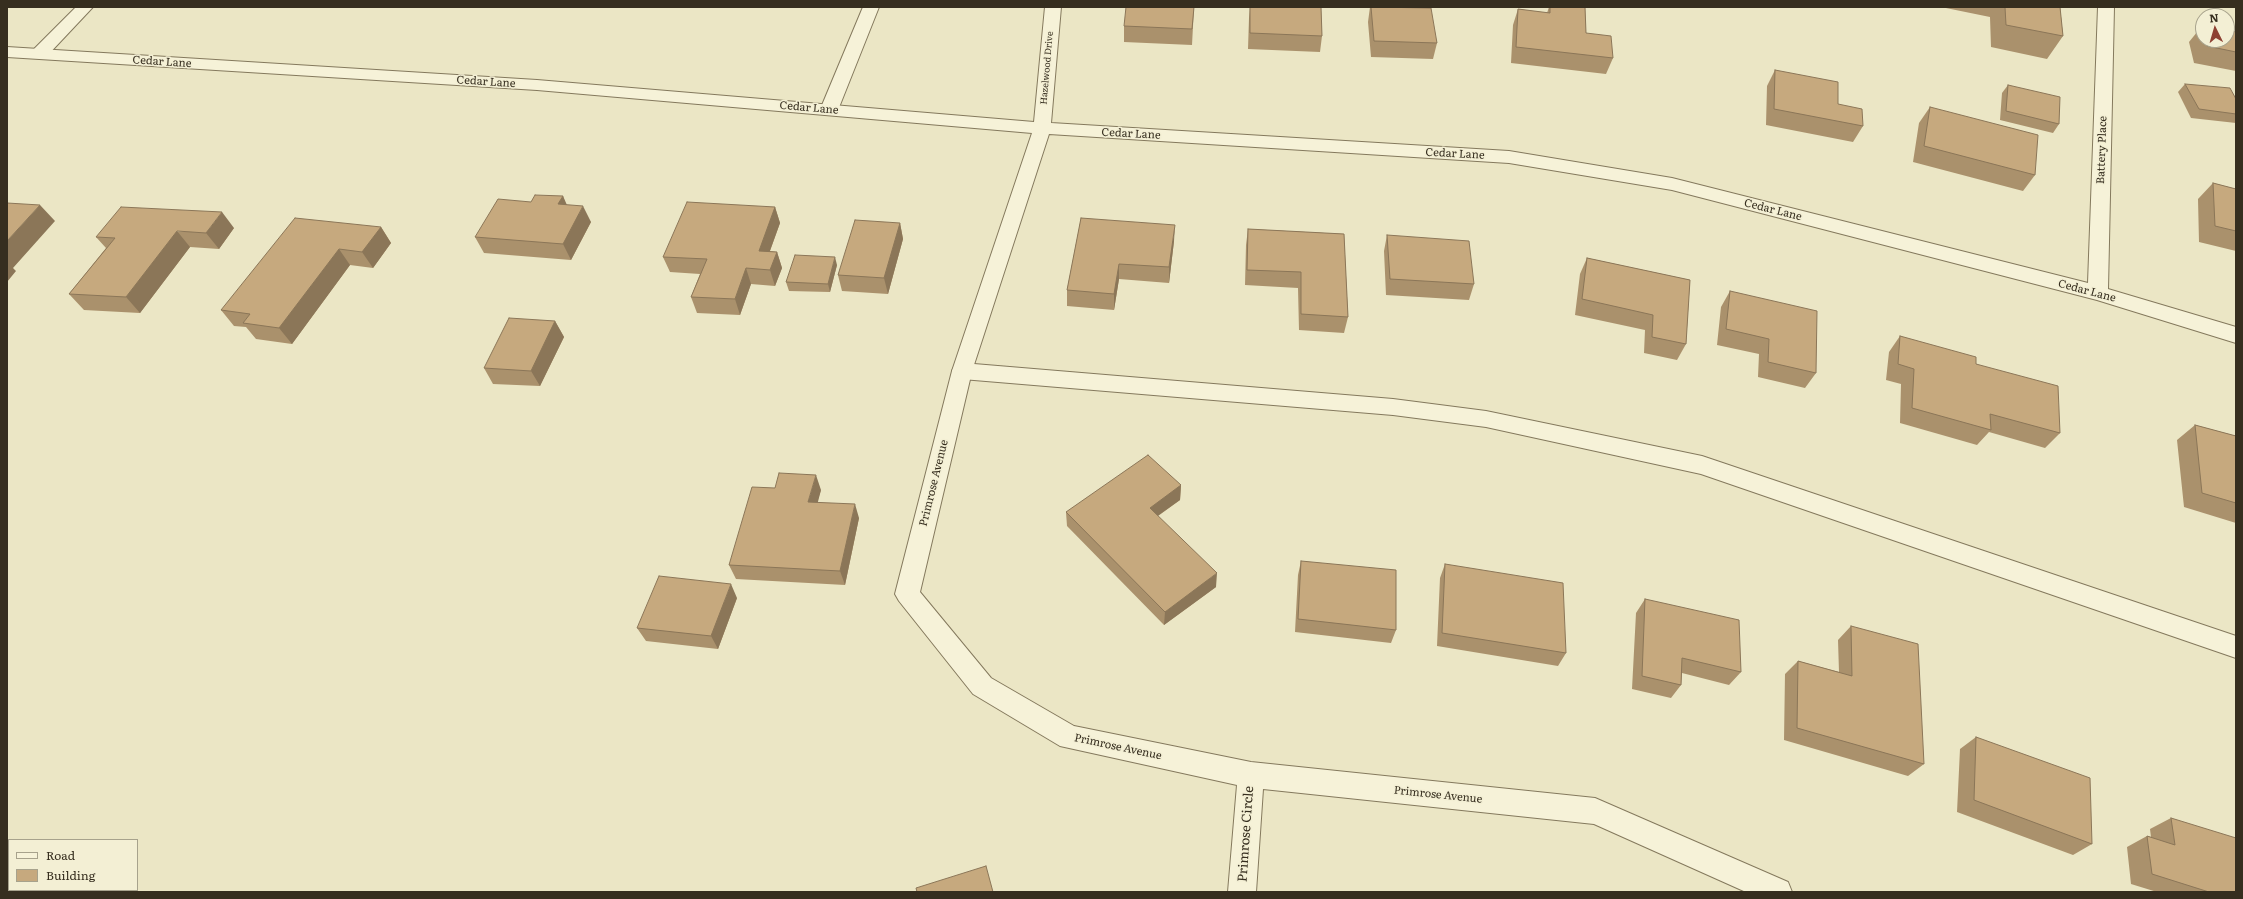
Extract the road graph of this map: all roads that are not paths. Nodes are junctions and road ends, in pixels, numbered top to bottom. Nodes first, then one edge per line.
1 (85, 7) edge
2 (871, 7) edge
3 (1052, 7) edge
4 (2106, 7) edge
5 (7, 52) edge
6 (39, 54) junction
7 (829, 110) junction
8 (1042, 128) junction
9 (2098, 293) junction
10 (2236, 336) edge
11 (962, 371) junction
12 (2236, 647) edge
13 (1251, 775) junction
14 (1242, 892) edge
15 (1778, 892) edge

1 - 6 street
2 - 7 street
3 - 8 street, Hazelwood Drive
4 - 9 street, Battery Place
5 - 6 street, Cedar Lane
6 - 7 street, Cedar Lane
7 - 8 street, Cedar Lane
8 - 9 street, Cedar Lane
8 - 11 street, Primrose Avenue
9 - 10 street, Cedar Lane
11 - 12 street
11 - 13 street, Primrose Avenue
13 - 14 street, Primrose Circle
13 - 15 street, Primrose Avenue

